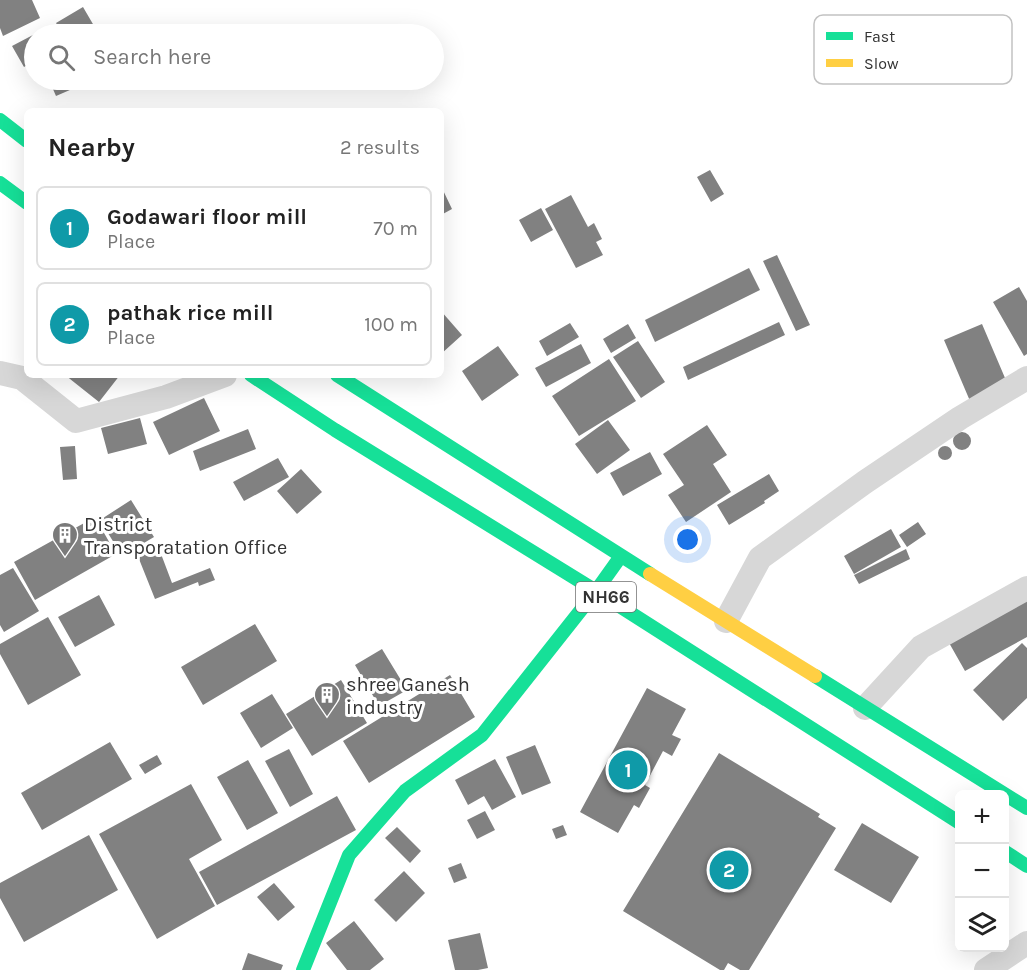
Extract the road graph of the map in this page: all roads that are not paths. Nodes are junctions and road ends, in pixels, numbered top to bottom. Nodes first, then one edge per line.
1 (0, 120) edge
2 (24, 139) edge
3 (0, 183) edge
4 (24, 201) edge
5 (0, 373) edge
6 (217, 378) edge
7 (256, 378) edge
8 (342, 378) edge
9 (1027, 378) edge
10 (621, 556) junction
11 (1027, 588) edge
12 (596, 591) junction
13 (726, 621) junction
14 (865, 708) junction
15 (1027, 808) edge
16 (955, 820) edge
17 (1009, 854) edge
18 (1027, 866) edge
19 (1027, 943) edge
20 (303, 970) edge
21 (986, 970) edge

1 - 2 main road
3 - 4 main road
5 - 6 street
7 - 12 main road, NH66
8 - 10 main road, NH66
9 - 13 street
10 - 12 main road
10 - 13 main road, NH66
11 - 14 street
12 - 16 main road, NH66
12 - 20 main road
13 - 14 main road, NH66
14 - 15 main road, NH66
17 - 18 main road
19 - 21 street

